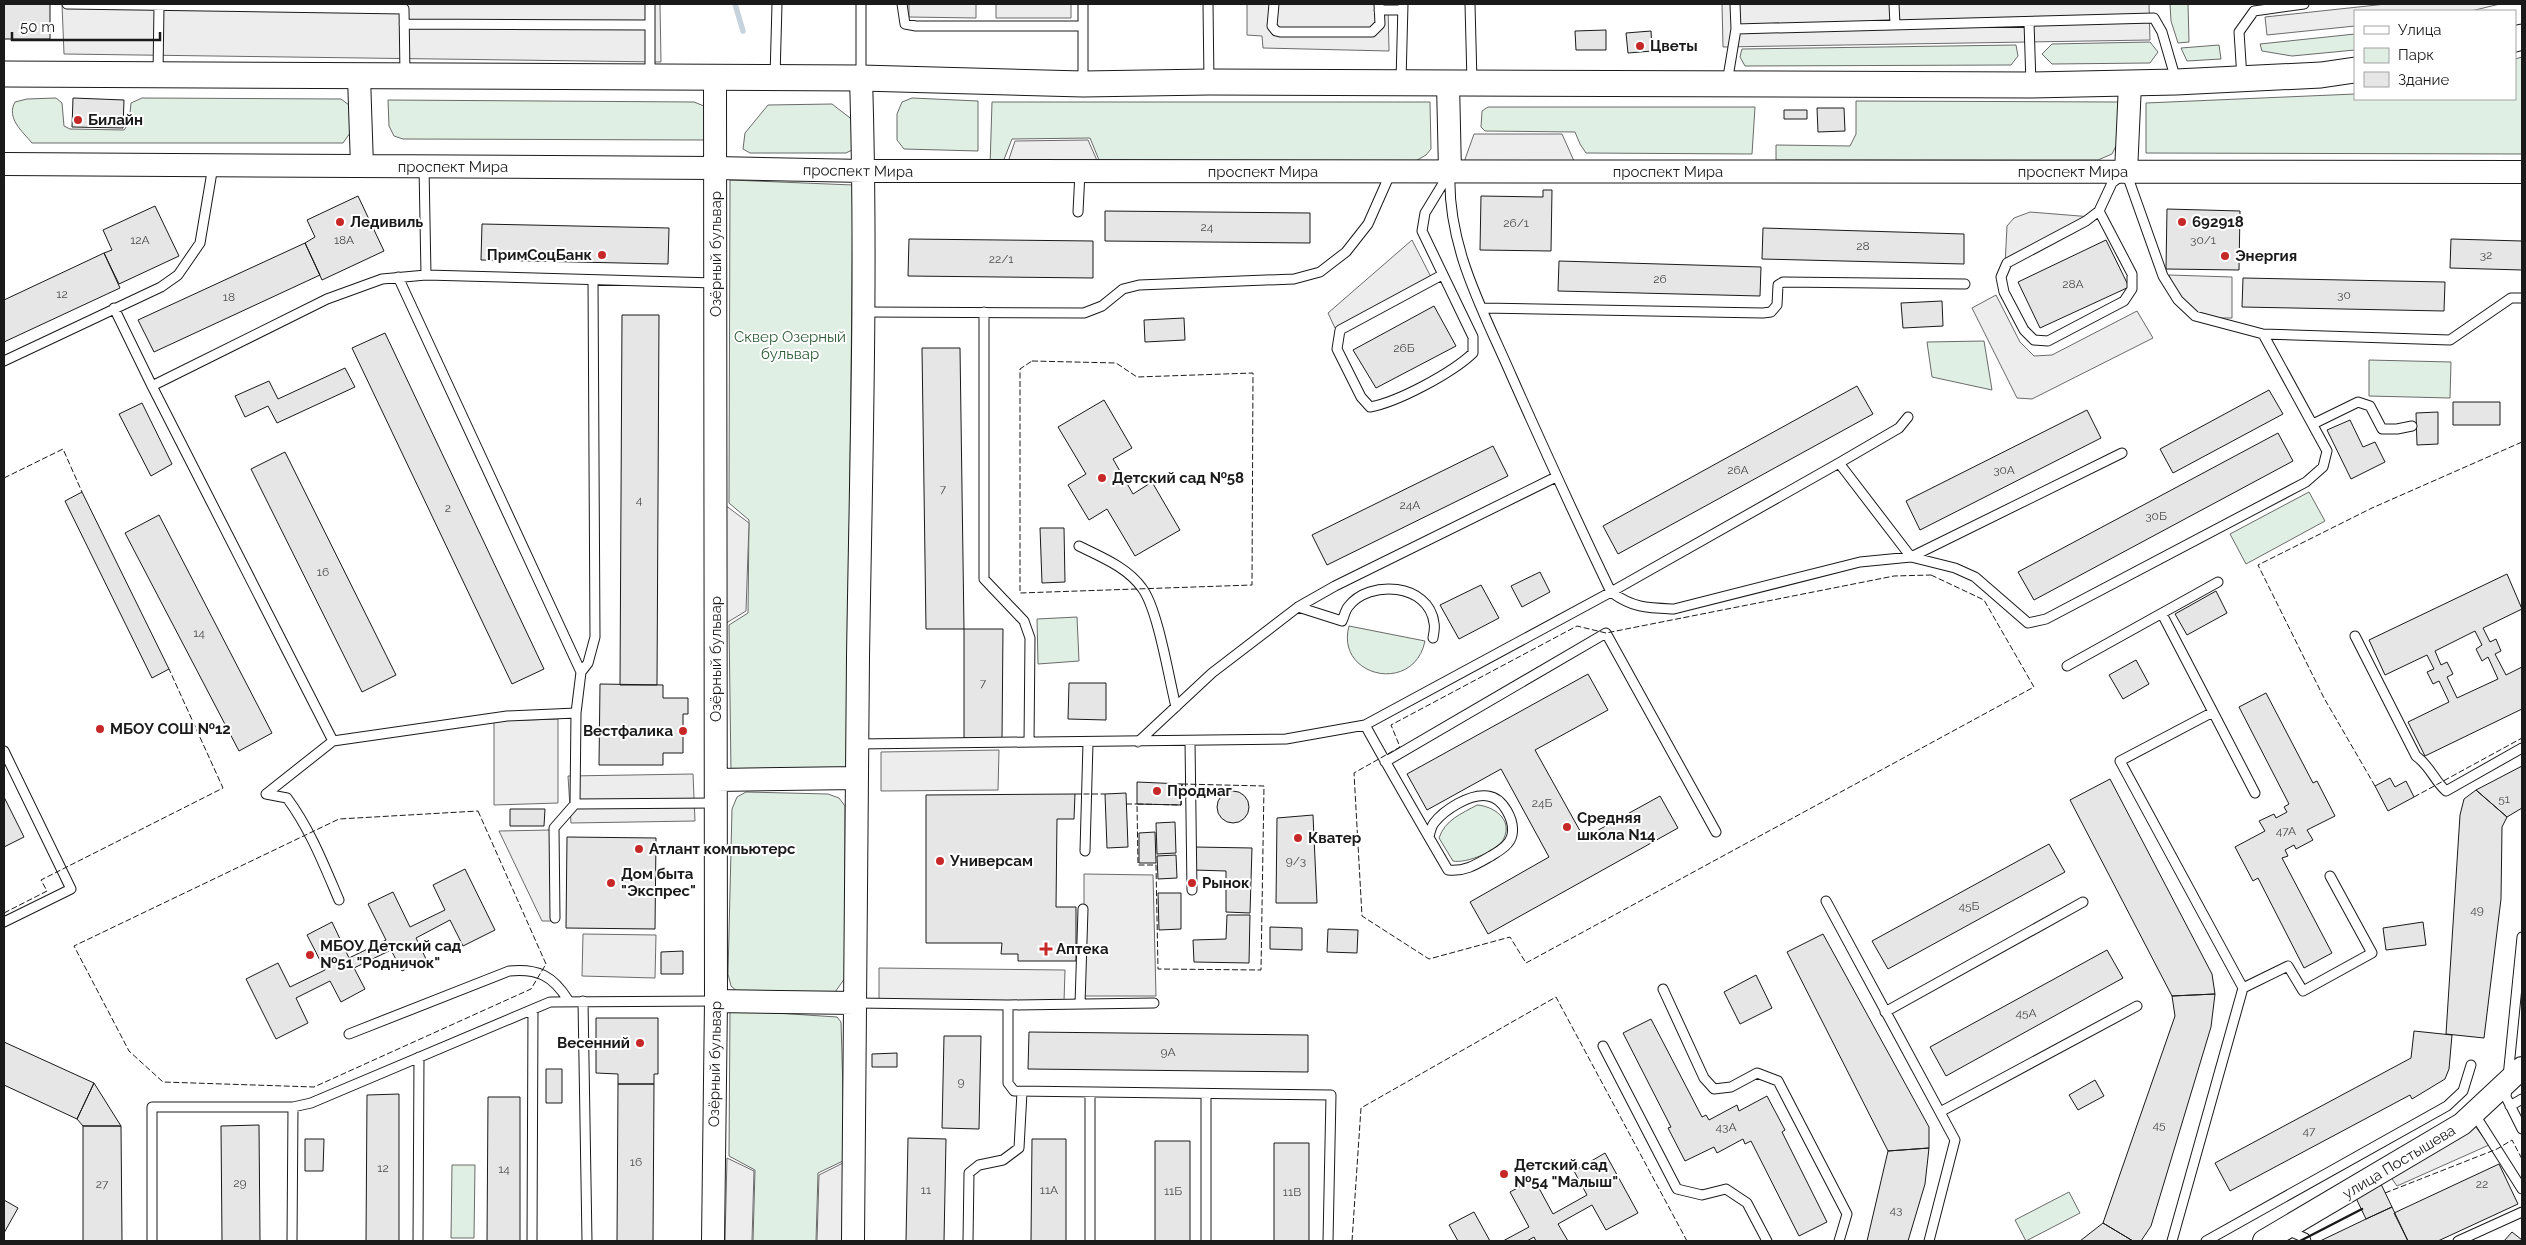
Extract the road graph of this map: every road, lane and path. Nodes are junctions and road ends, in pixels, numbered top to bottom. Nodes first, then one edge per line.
1 (67, 4) edge
2 (650, 4) edge
3 (777, 4) edge
4 (861, 4) edge
5 (902, 4) edge
6 (1083, 4) edge
7 (1208, 4) edge
8 (1274, 4) edge
9 (1470, 4) edge
10 (1735, 4) edge
11 (1894, 4) edge
12 (2304, 4) edge
13 (159, 6) junction
14 (1379, 7) edge
15 (1403, 7) edge
16 (2029, 22) junction
17 (404, 24) junction
18 (650, 25) junction
19 (1894, 25) junction
20 (1082, 26) junction
21 (1736, 29) junction
22 (2354, 70) edge
23 (4, 74) edge
24 (158, 76) junction
25 (358, 77) junction
26 (405, 77) junction
27 (650, 77) junction
28 (715, 78) junction
29 (775, 78) junction
30 (861, 78) junction
31 (2242, 79) junction
32 (1209, 82) junction
33 (2176, 82) junction
34 (1448, 83) junction
35 (1083, 84) junction
36 (1401, 84) junction
37 (1472, 84) junction
38 (2130, 84) junction
39 (1727, 85) junction
40 (2031, 85) junction
41 (4, 164) edge
42 (213, 165) junction
43 (362, 166) junction
44 (424, 167) junction
45 (716, 168) junction
46 (864, 171) junction
47 (1080, 172) junction
48 (1391, 172) junction
49 (1450, 172) junction
50 (2126, 172) junction
51 (2522, 172) edge
52 (2099, 211) junction
53 (1078, 212) dead end
54 (426, 275) junction
55 (1442, 275) junction
56 (398, 277) junction
57 (593, 280) junction
58 (716, 282) junction
59 (1965, 284) dead end
60 (2522, 298) edge
61 (114, 308) junction
62 (1482, 308) junction
63 (863, 312) junction
64 (984, 312) junction
65 (2263, 334) junction
66 (4, 361) edge
67 (152, 386) junction
68 (1908, 416) dead end
69 (2313, 424) junction
70 (2412, 426) dead end
71 (2122, 453) dead end
72 (1839, 463) junction
73 (1556, 477) junction
74 (1079, 546) dead end
75 (1911, 557) junction
76 (2218, 582) dead end
77 (1611, 592) junction
78 (1298, 607) junction
79 (2162, 614) junction
80 (2355, 636) dead end
81 (1433, 638) dead end
82 (2067, 666) dead end
83 (581, 672) junction
84 (1176, 706) junction
85 (2213, 712) junction
86 (576, 713) junction
87 (1365, 725) junction
88 (1190, 740) junction
89 (333, 741) junction
90 (1029, 742) junction
91 (1138, 742) junction
92 (1088, 743) junction
93 (857, 744) junction
94 (2522, 748) edge
95 (4, 750) edge
96 (1385, 762) junction
97 (856, 778) junction
98 (716, 780) junction
99 (2255, 793) dead end
100 (575, 804) junction
101 (716, 804) junction
102 (1716, 832) dead end
103 (1429, 837) junction
104 (1085, 851) dead end
105 (2330, 876) dead end
106 (1192, 890) dead end
107 (339, 900) dead end
108 (1826, 901) dead end
109 (2083, 902) dead end
110 (1083, 908) dead end
111 (555, 918) dead end
112 (4, 922) edge
113 (2522, 937) edge
114 (2243, 988) junction
115 (1663, 989) dead end
116 (568, 1000) junction
117 (583, 1001) junction
118 (716, 1001) junction
119 (1154, 1002) dead end
120 (855, 1003) junction
121 (1080, 1004) junction
122 (1008, 1005) junction
123 (2137, 1006) dead end
124 (533, 1009) junction
125 (1885, 1012) junction
126 (350, 1034) dead end
127 (1603, 1046) dead end
128 (419, 1057) junction
129 (2471, 1065) dead end
130 (2517, 1084) edge
131 (1022, 1092) junction
132 (1090, 1092) junction
133 (1206, 1094) junction
134 (293, 1106) junction
135 (2510, 1106) junction
136 (1940, 1112) junction
137 (2475, 1115) junction
138 (2522, 1129) edge
139 (2522, 1189) edge
140 (2522, 1212) edge
141 (2285, 1229) junction
142 (152, 1241) edge
143 (292, 1241) edge
144 (418, 1241) edge
145 (532, 1241) edge
146 (587, 1241) edge
147 (713, 1241) edge
148 (853, 1241) edge
149 (968, 1241) edge
150 (1090, 1241) edge
151 (1206, 1241) edge
152 (1328, 1241) edge
153 (1768, 1241) edge
154 (1839, 1241) edge
155 (1929, 1241) edge
156 (2172, 1241) edge
157 (2206, 1241) edge
158 (2264, 1241) edge
159 (2306, 1241) edge
160 (2458, 1241) edge

1 - 13 lane
2 - 18 lane
3 - 29 lane
4 - 30 lane
5 - 20 lane
6 - 20 lane
7 - 32 lane
8 - 14 lane
9 - 37 lane
10 - 21 lane
11 - 19 lane
12 - 31 lane
13 - 17 lane
13 - 24 lane
14 - 15 lane
15 - 36 lane
16 - 19 lane
16 - 33 lane
16 - 40 lane
17 - 18 lane
17 - 26 lane
18 - 27 lane
19 - 21 lane
20 - 35 lane
21 - 39 lane
22 - 31 main road
23 - 24 main road
24 - 25 main road
25 - 26 main road
25 - 43 street
26 - 27 main road
27 - 28 main road
28 - 29 main road
28 - 45 street, Озёрный бульвар
29 - 30 main road
30 - 35 main road
30 - 46 street
31 - 33 main road
32 - 35 main road
32 - 36 main road
33 - 38 main road
34 - 36 main road
34 - 37 main road
34 - 49 street
37 - 39 main road
38 - 40 main road
38 - 50 street
39 - 40 main road
41 - 42 street, проспект Мира
42 - 43 street, проспект Мира
42 - 61 lane
43 - 44 street, проспект Мира
44 - 45 street, проспект Мира
44 - 54 lane
45 - 46 street, проспект Мира
45 - 58 street, Озёрный бульвар
46 - 47 street, проспект Мира
46 - 63 street
47 - 48 street, проспект Мира
47 - 53 lane
48 - 49 street, проспект Мира
48 - 64 lane
49 - 50 street, проспект Мира
49 - 55 lane
49 - 62 lane
50 - 51 street, проспект Мира
50 - 52 lane
50 - 65 lane
52 - 52 lane
54 - 56 lane
54 - 57 lane
55 - 55 lane
56 - 67 lane
56 - 83 lane
57 - 58 lane
57 - 83 lane
58 - 98 street, Озёрный бульвар
59 - 62 lane
60 - 65 lane
61 - 66 lane
61 - 67 lane
62 - 73 lane
63 - 64 lane
63 - 93 street
64 - 90 lane
65 - 69 lane
67 - 89 lane
68 - 72 lane
69 - 70 lane
69 - 75 lane
71 - 75 lane
72 - 75 lane
72 - 77 lane
73 - 77 lane
73 - 78 lane
74 - 84 lane
75 - 77 lane
76 - 79 lane
77 - 87 lane
78 - 81 lane
78 - 84 lane
79 - 82 lane
79 - 85 lane
80 - 94 lane
83 - 86 lane
84 - 91 lane
85 - 99 lane
85 - 114 lane
86 - 89 lane
86 - 100 lane
87 - 88 lane
87 - 96 lane
88 - 91 lane
88 - 106 lane
89 - 107 lane
90 - 92 lane
90 - 93 lane
91 - 92 lane
92 - 104 lane
93 - 97 street
95 - 112 lane
96 - 102 lane
96 - 103 lane
97 - 98 street
97 - 120 street
98 - 101 street, Озёрный бульвар
100 - 101 lane
100 - 111 lane
101 - 118 street, Озёрный бульвар
103 - 103 lane
105 - 114 lane
108 - 125 lane
109 - 125 lane
110 - 121 lane
113 - 130 lane
114 - 156 lane
115 - 154 lane
116 - 117 lane
116 - 124 lane
116 - 126 lane
117 - 118 lane
117 - 146 lane
118 - 120 street
118 - 147 street, Озёрный бульвар
119 - 121 lane
120 - 122 lane
120 - 148 street
121 - 122 lane
122 - 131 lane
123 - 136 lane
124 - 128 lane
124 - 145 lane
125 - 136 lane
127 - 153 lane
128 - 134 lane
128 - 144 lane
129 - 157 lane
130 - 135 lane
130 - 135 lane
130 - 137 street, улица Постышева
131 - 132 lane
131 - 149 lane
132 - 133 lane
132 - 150 lane
133 - 151 lane
133 - 152 lane
134 - 142 lane
134 - 143 lane
135 - 138 lane
136 - 155 lane
137 - 139 lane
137 - 141 street, улица Постышева
140 - 160 lane
141 - 158 street, улица Постышева
141 - 159 lane

